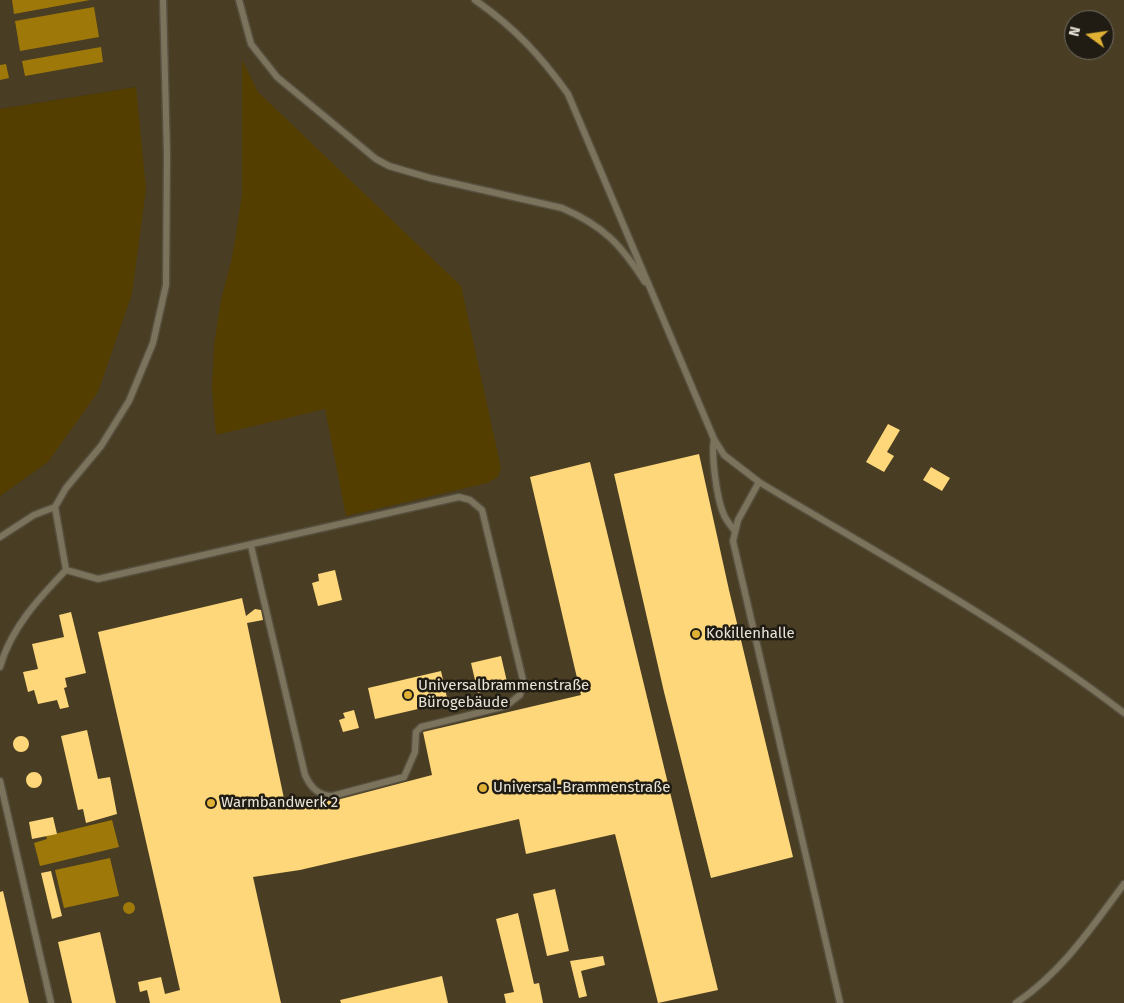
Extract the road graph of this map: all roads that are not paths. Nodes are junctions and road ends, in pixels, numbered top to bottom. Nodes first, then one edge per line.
1 (163, 0) edge
2 (239, 0) edge
3 (476, 0) edge
4 (656, 300) junction
5 (714, 439) junction
6 (759, 482) junction
7 (55, 507) junction
8 (734, 530) junction
9 (0, 537) edge
10 (251, 546) junction
11 (66, 570) junction
12 (0, 667) edge
13 (1124, 713) edge
14 (0, 781) edge
15 (1124, 884) edge
16 (51, 1003) edge
17 (840, 1003) edge
18 (1016, 1003) edge

1 - 7 lane
2 - 4 lane
3 - 4 lane
4 - 5 lane
5 - 6 lane
5 - 8 lane
6 - 8 lane
6 - 13 lane
7 - 9 lane
7 - 11 lane
8 - 17 lane
10 - 10 lane
10 - 11 lane
11 - 12 lane
14 - 16 lane
15 - 18 lane

